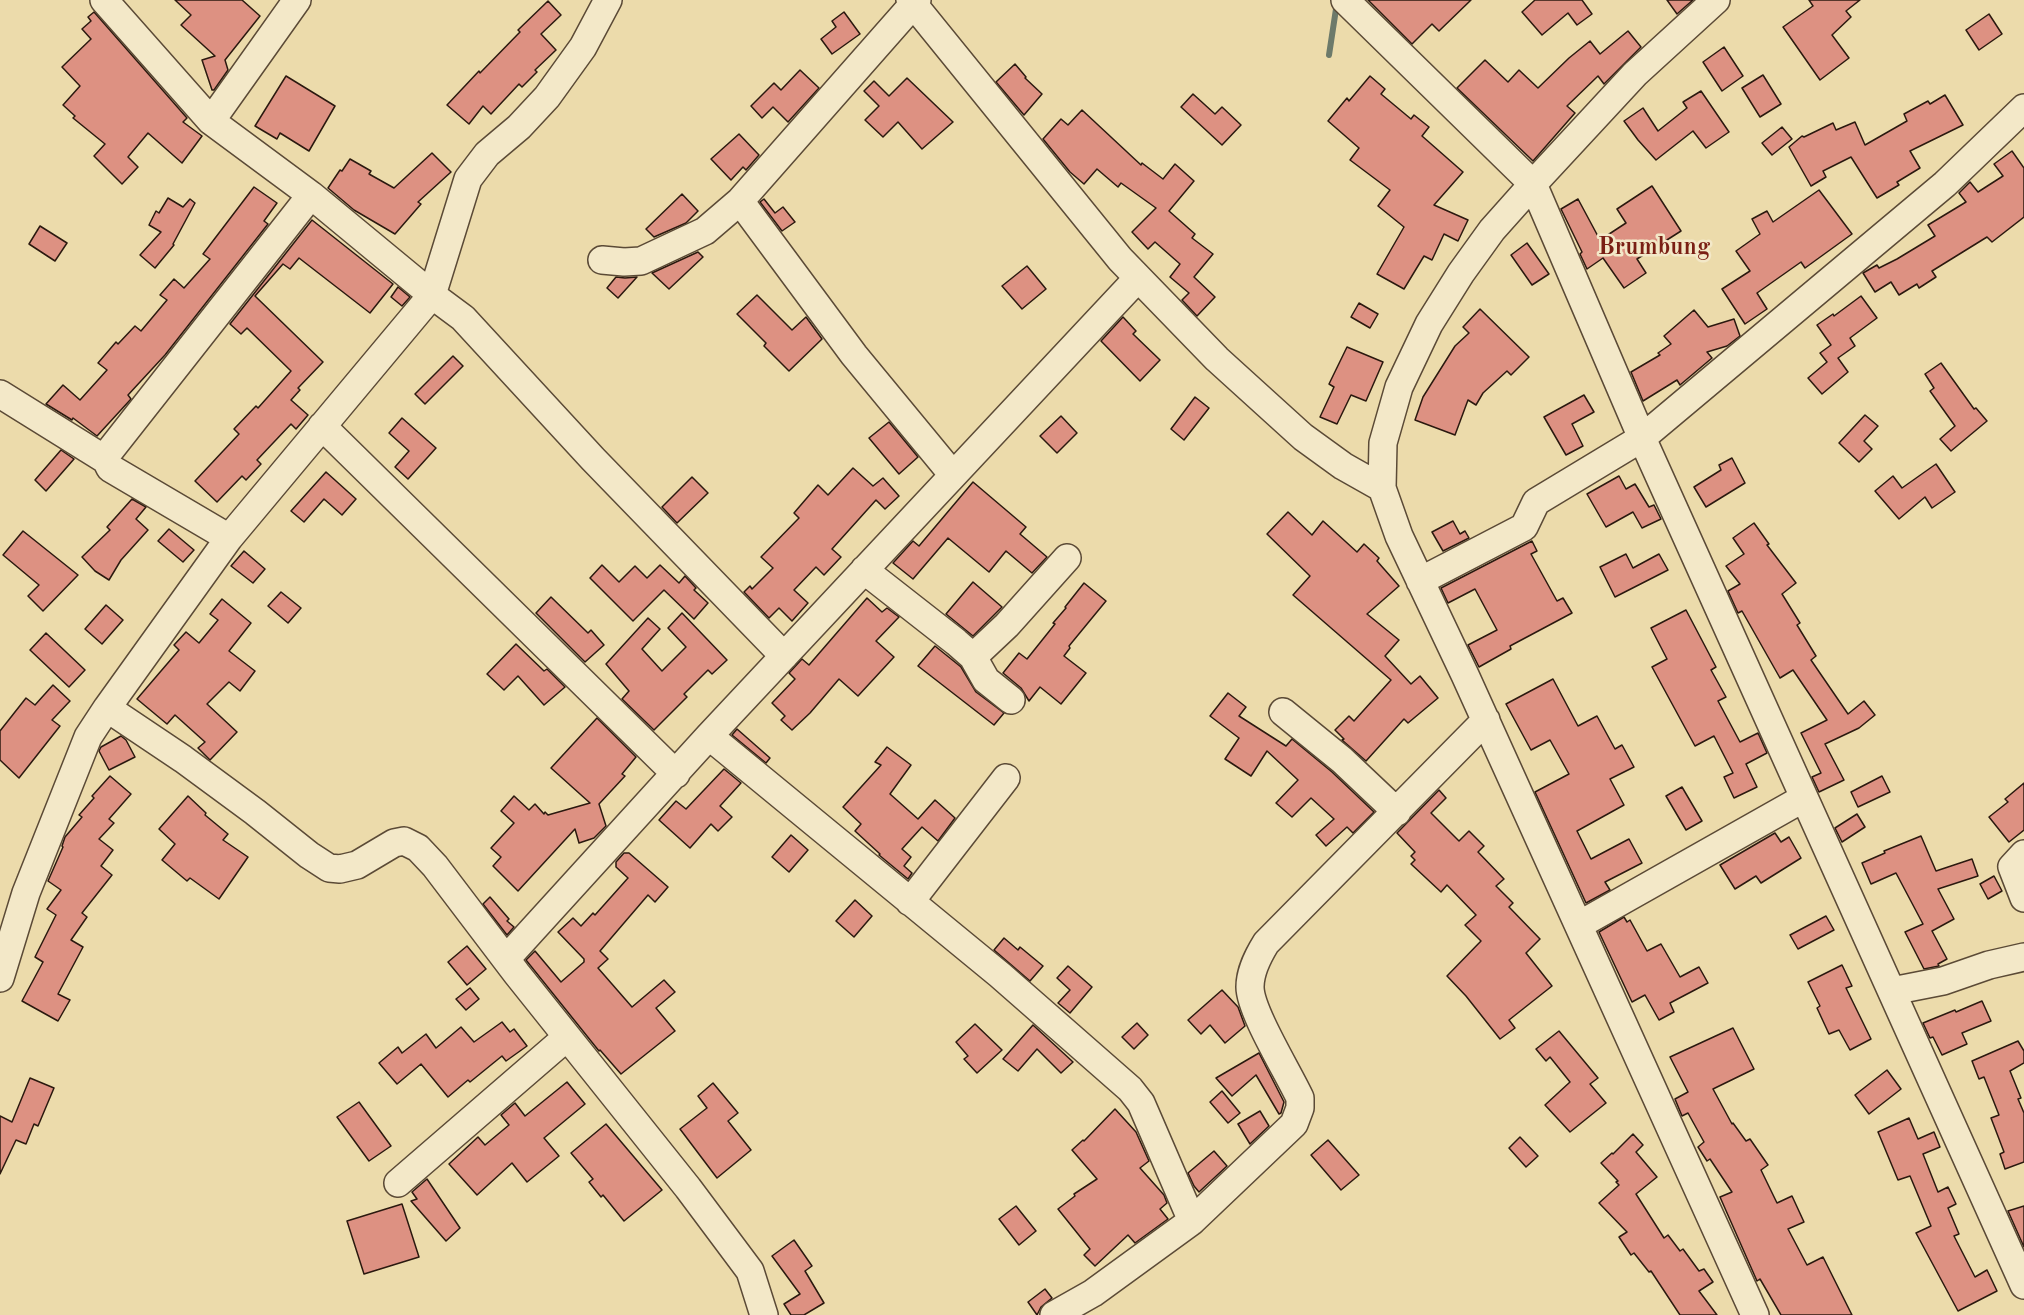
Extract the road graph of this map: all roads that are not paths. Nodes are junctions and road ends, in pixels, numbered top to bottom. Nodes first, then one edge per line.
1 (104, 0) edge
2 (297, 0) edge
3 (608, 0) edge
4 (1716, 0) edge
5 (913, 1) edge
6 (1347, 2) edge
7 (2024, 108) edge
8 (211, 121) junction
9 (1533, 184) junction
10 (310, 195) junction
11 (740, 201) junction
12 (602, 260) dead end
13 (1138, 278) junction
14 (432, 295) junction
15 (0, 394) edge
16 (322, 426) junction
17 (1642, 438) junction
18 (106, 460) junction
19 (953, 475) junction
20 (1382, 488) junction
21 (229, 538) junction
22 (1067, 558) dead end
23 (864, 570) junction
24 (1420, 581) junction
25 (784, 656) junction
26 (973, 657) junction
27 (1011, 700) dead end
28 (107, 708) junction
29 (1282, 712) dead end
30 (1486, 720) junction
31 (709, 736) junction
32 (676, 774) junction
33 (1006, 778) dead end
34 (1804, 798) junction
35 (1397, 812) junction
36 (2024, 854) edge
37 (2024, 898) edge
38 (910, 902) junction
39 (1579, 925) junction
40 (2024, 957) edge
41 (506, 959) junction
42 (0, 978) edge
43 (1892, 992) junction
44 (567, 1037) junction
45 (398, 1183) dead end
46 (1192, 1221) junction
47 (2024, 1285) edge
48 (764, 1315) edge
49 (1054, 1315) edge
50 (1755, 1315) edge

1 - 8 street
2 - 8 street
3 - 14 street
4 - 9 street
5 - 11 street
5 - 13 street
6 - 9 street
7 - 17 street
8 - 10 street
9 - 17 street
9 - 20 street
10 - 14 street
10 - 18 street
11 - 12 street
11 - 19 street
13 - 19 street
13 - 20 street
14 - 16 street
14 - 25 street
15 - 18 street
16 - 21 street
16 - 32 street
17 - 24 street
17 - 34 street
18 - 21 street
19 - 23 street
20 - 24 street
21 - 28 street
22 - 26 street
23 - 25 street
23 - 26 street
24 - 30 street
25 - 31 street
26 - 27 street
28 - 41 street
28 - 42 street
29 - 35 street
30 - 35 street
30 - 39 street
31 - 32 street
31 - 38 street
32 - 41 street
33 - 38 street
34 - 39 street
34 - 43 street
35 - 46 street
36 - 37 street
38 - 46 street
39 - 50 street
40 - 43 street
41 - 44 street
43 - 47 street
44 - 45 street
44 - 48 street
46 - 49 street

